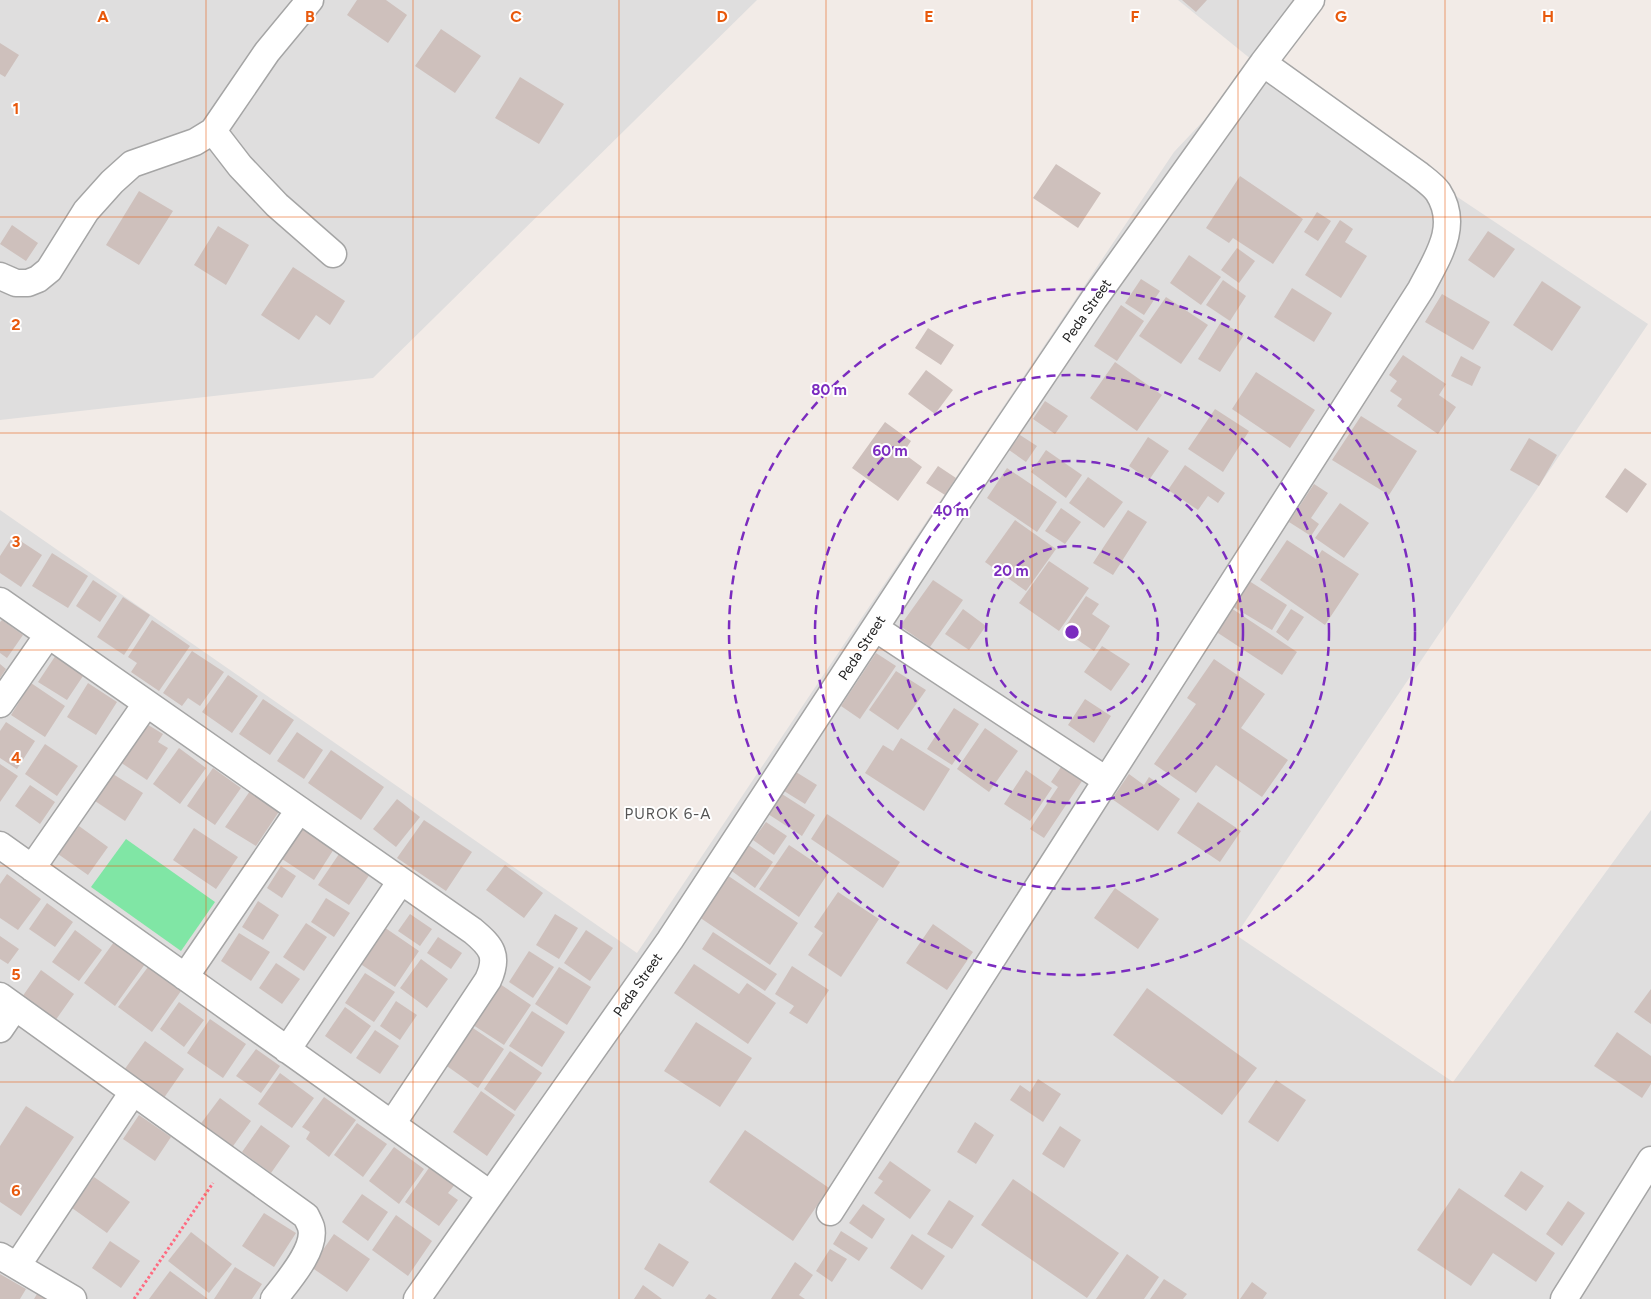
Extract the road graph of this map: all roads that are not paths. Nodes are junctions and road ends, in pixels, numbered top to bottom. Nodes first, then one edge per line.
1 (310, 0) edge
2 (1311, 0) edge
3 (1262, 63) junction
4 (214, 130) junction
5 (333, 254) dead end
6 (0, 276) edge
7 (0, 601) edge
8 (875, 628) junction
9 (48, 635) junction
10 (0, 704) edge
11 (146, 704) junction
12 (1106, 780) junction
13 (299, 810) junction
14 (0, 845) edge
15 (32, 868) junction
16 (401, 882) junction
17 (185, 977) junction
18 (7, 1001) edge
19 (0, 1029) edge
20 (287, 1050) junction
21 (134, 1092) junction
22 (392, 1124) junction
23 (1651, 1160) edge
24 (490, 1194) junction
25 (830, 1212) dead end
26 (8, 1261) edge
27 (73, 1299) edge
28 (274, 1299) edge
29 (417, 1299) edge
30 (1564, 1299) edge

1 - 4 street
2 - 3 street, Peda Street
3 - 8 street, Peda Street
3 - 12 street
4 - 5 street
4 - 6 street
7 - 9 street
8 - 12 street
8 - 24 street, Peda Street
9 - 10 street
9 - 11 street
11 - 13 street
11 - 15 street
12 - 25 street
13 - 16 street
13 - 17 street
14 - 15 street
15 - 17 street
16 - 20 street
16 - 22 street
17 - 20 street
18 - 19 street
18 - 21 street
20 - 22 street
21 - 26 street
21 - 28 street
22 - 24 street
23 - 30 street
24 - 29 street, Peda Street
26 - 27 street

